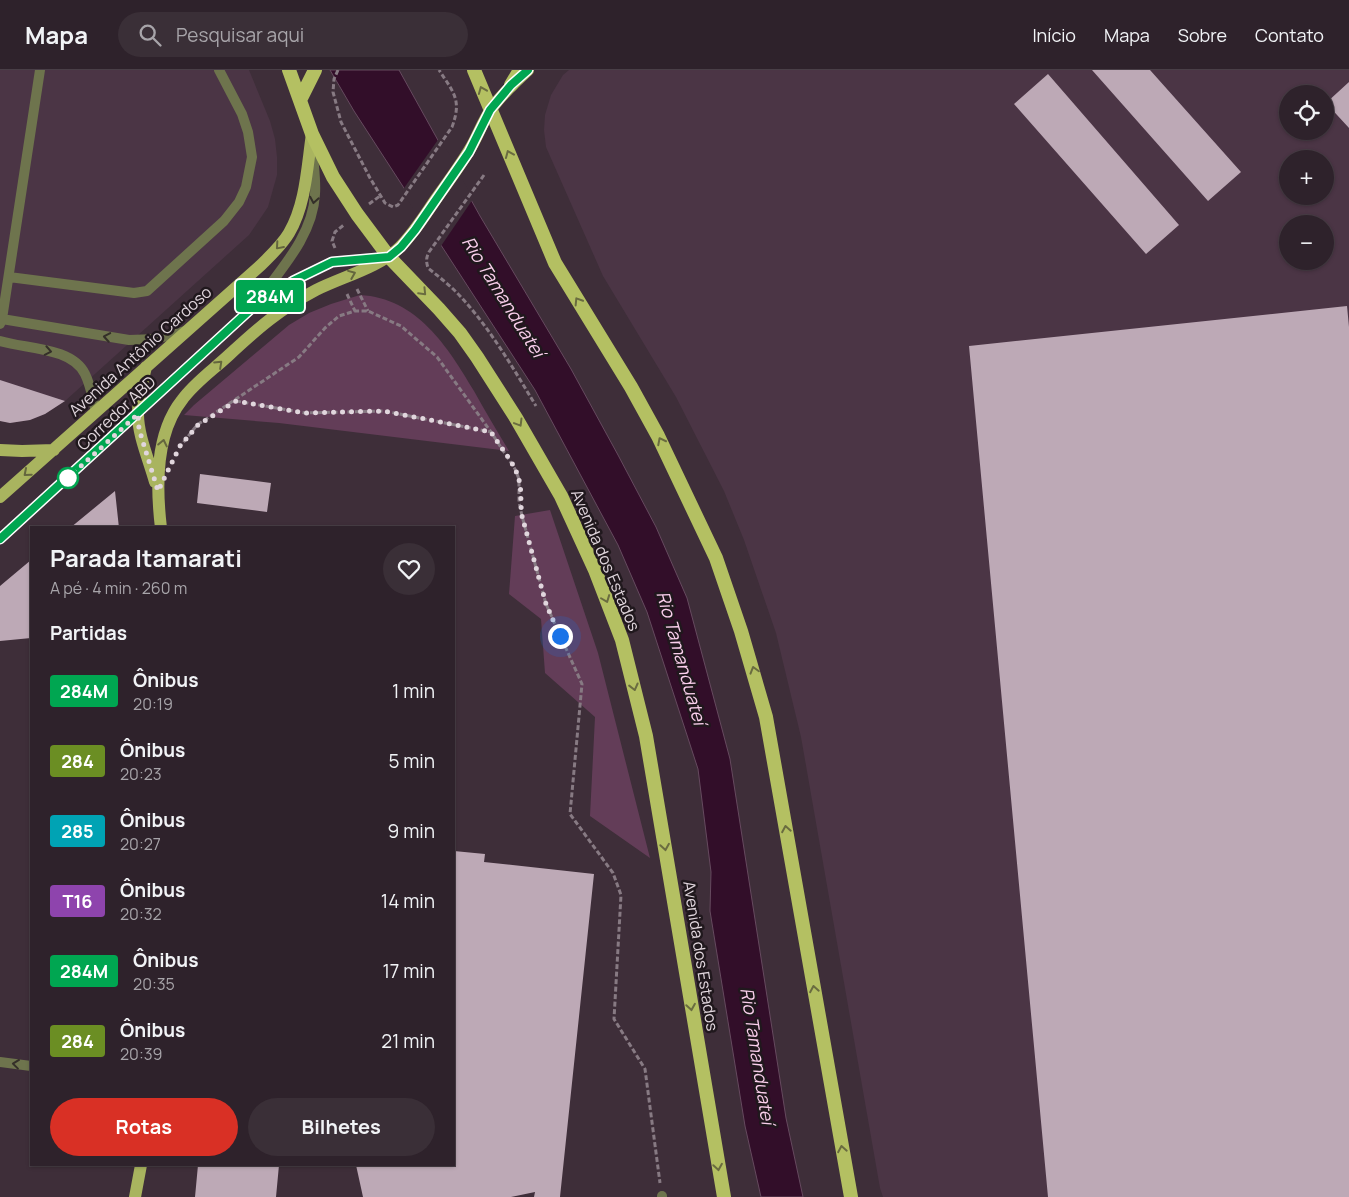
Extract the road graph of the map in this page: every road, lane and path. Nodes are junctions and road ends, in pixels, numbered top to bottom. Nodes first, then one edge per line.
1 (40, 70) edge
2 (219, 70) edge
3 (289, 70) edge
4 (315, 70) edge
5 (338, 70) edge
6 (439, 70) edge
7 (474, 70) edge
8 (520, 70) edge
9 (528, 70) edge
10 (511, 85) junction
11 (300, 100) junction
12 (490, 110) junction
13 (312, 134) junction
14 (484, 175) dead end
15 (389, 257) junction
16 (9, 277) junction
17 (252, 308) junction
18 (1, 322) edge
19 (189, 330) junction
20 (0, 341) edge
21 (146, 368) junction
22 (236, 401) junction
23 (536, 406) dead end
24 (96, 412) junction
25 (138, 414) junction
26 (491, 432) junction
27 (0, 450) edge
28 (54, 450) junction
29 (176, 455) dead end
30 (158, 491) junction
31 (0, 497) edge
32 (160, 526) edge
33 (0, 539) edge
34 (0, 1062) edge
35 (30, 1066) edge
36 (658, 1165) dead end
37 (141, 1166) edge
38 (135, 1197) edge
39 (724, 1197) edge
40 (851, 1197) edge

1 - 16 street
2 - 16 street
3 - 11 highway, Avenida dos Estados
4 - 11 highway
5 - 6 path
12 -> 7 highway
8 - 10 highway
9 - 10 main road
10 - 12 main road
11 - 13 highway, Avenida dos Estados
12 - 15 main road
40 -> 12 highway
13 - 15 highway, Avenida dos Estados
13 -> 17 street, Corredor ABD
13 -> 19 main road, Avenida Antônio Cardoso
14 - 23 path
15 - 17 street, Corredor ABD
30 -> 15 main road
15 -> 39 highway, Avenida dos Estados
16 - 18 street
17 - 25 street, Corredor ABD
19 -> 18 street
19 - 21 main road, Avenida Antônio Cardoso
20 -> 24 street
21 - 24 main road, Avenida Antônio Cardoso
21 - 25 main road
22 - 26 path
22 - 26 path
22 - 29 path
24 - 28 main road, Avenida Antônio Cardoso
25 - 30 main road
25 - 33 street, Corredor ABD
26 - 36 path
27 - 28 main road
28 -> 31 main road, Avenida Antônio Cardoso
30 - 32 main road
35 -> 34 street
37 - 38 main road

